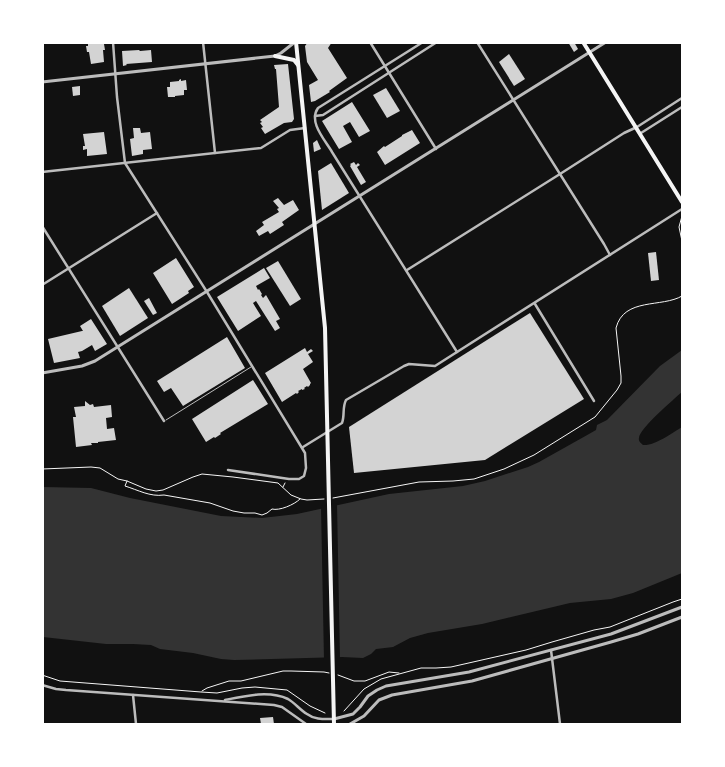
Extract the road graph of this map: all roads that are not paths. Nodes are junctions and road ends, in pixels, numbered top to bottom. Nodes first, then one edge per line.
1 (113, 42) edge
2 (203, 42) edge
3 (296, 42) edge
4 (370, 42) edge
5 (423, 42) edge
6 (437, 42) edge
7 (476, 42) edge
8 (583, 42) edge
9 (606, 42) edge
10 (590, 53) junction
11 (275, 56) junction
12 (205, 64) junction
13 (298, 65) junction
14 (385, 66) junction
15 (389, 73) junction
16 (115, 74) junction
17 (42, 82) edge
18 (682, 98) edge
19 (513, 101) junction
20 (682, 107) edge
21 (315, 116) junction
22 (637, 127) junction
23 (305, 128) junction
24 (641, 133) junction
25 (436, 149) junction
26 (215, 153) junction
27 (125, 163) junction
28 (42, 172) edge
29 (560, 174) junction
30 (360, 197) junction
31 (682, 202) edge
32 (682, 209) edge
33 (157, 213) junction
34 (42, 226) edge
35 (315, 226) junction
36 (610, 255) junction
37 (68, 269) junction
38 (407, 270) junction
39 (42, 286) edge
40 (207, 292) junction
41 (535, 303) junction
42 (118, 348) junction
43 (457, 352) junction
44 (252, 366) junction
45 (42, 374) edge
46 (594, 401) dead end
47 (164, 422) joint
48 (303, 447) junction
49 (228, 470) dead end
50 (682, 607) edge
51 (682, 617) edge
52 (551, 650) junction
53 (552, 659) junction
54 (42, 685) edge
55 (133, 695) junction
56 (220, 701) junction
57 (334, 718) junction
58 (136, 724) edge
59 (306, 724) edge
60 (334, 724) edge
61 (350, 724) edge
62 (560, 724) edge

1 - 16 street
2 - 12 street
3 - 11 street
3 - 13 main road
4 - 14 street
5 - 14 street
6 - 15 street
7 - 19 street
8 - 10 main road
9 - 10 street
10 - 19 street
10 - 22 main road
11 - 12 street
11 - 13 main road
12 - 16 street
12 - 26 street
13 - 23 main road
14 - 15 street
14 - 21 street
15 - 21 street
15 - 25 street
16 - 17 street
16 - 27 street
18 - 22 street
19 - 25 street
19 - 29 street
20 - 24 street
21 - 30 street
22 - 24 main road
22 - 29 street
23 - 26 street
23 - 35 main road
24 - 31 main road
25 - 30 street
26 - 27 street
27 - 28 street
27 - 33 street
29 - 36 street
29 - 38 street
30 - 35 street
30 - 38 street
32 - 36 street
33 - 37 street
33 - 40 street
34 - 37 street
35 - 40 street
35 - 57 main road
36 - 41 street
37 - 39 street
37 - 42 street
38 - 43 street
40 - 42 street
40 - 44 street
41 - 43 street
41 - 46 street
42 - 45 street
42 - 47 street
43 - 48 street
44 - 47 lane
44 - 48 street
48 - 49 street
50 - 52 street
51 - 53 street
52 - 53 street
52 - 57 street
53 - 61 street
53 - 62 street
54 - 55 street
55 - 56 street
55 - 58 street
56 - 57 street
56 - 59 street
57 - 60 main road

